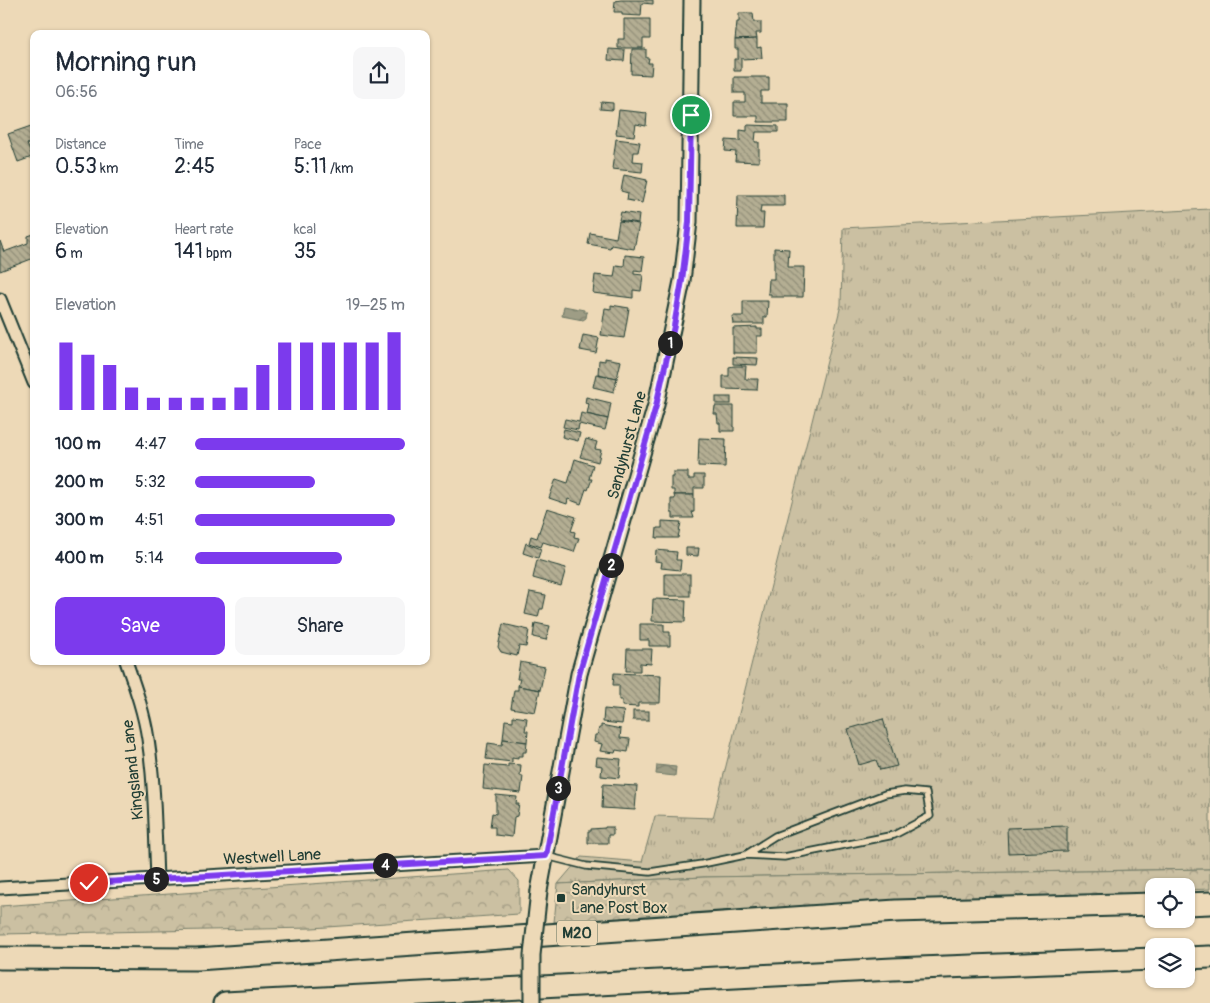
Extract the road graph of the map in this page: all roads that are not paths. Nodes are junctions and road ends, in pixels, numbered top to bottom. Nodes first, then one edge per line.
1 (692, 0) edge
2 (0, 299) edge
3 (30, 373) edge
4 (127, 665) edge
5 (745, 855) junction
6 (546, 856) junction
7 (157, 879) junction
8 (0, 888) edge
9 (1210, 903) edge
10 (1145, 904) edge
11 (1195, 904) edge
12 (1210, 957) edge
13 (0, 958) edge
14 (1195, 958) edge
15 (1145, 959) edge
16 (225, 1003) edge
17 (532, 1003) edge

1 - 6 street, Sandyhurst Lane
2 - 3 street
4 - 7 street, Kingsland Lane
5 - 5 lane
5 - 6 lane
6 - 7 street, Westwell Lane
6 - 17 street, Sandyhurst Lane, bridge
7 - 8 street, Westwell Lane
9 - 11 highway
10 - 13 highway, M20
12 - 14 highway
15 - 16 highway

